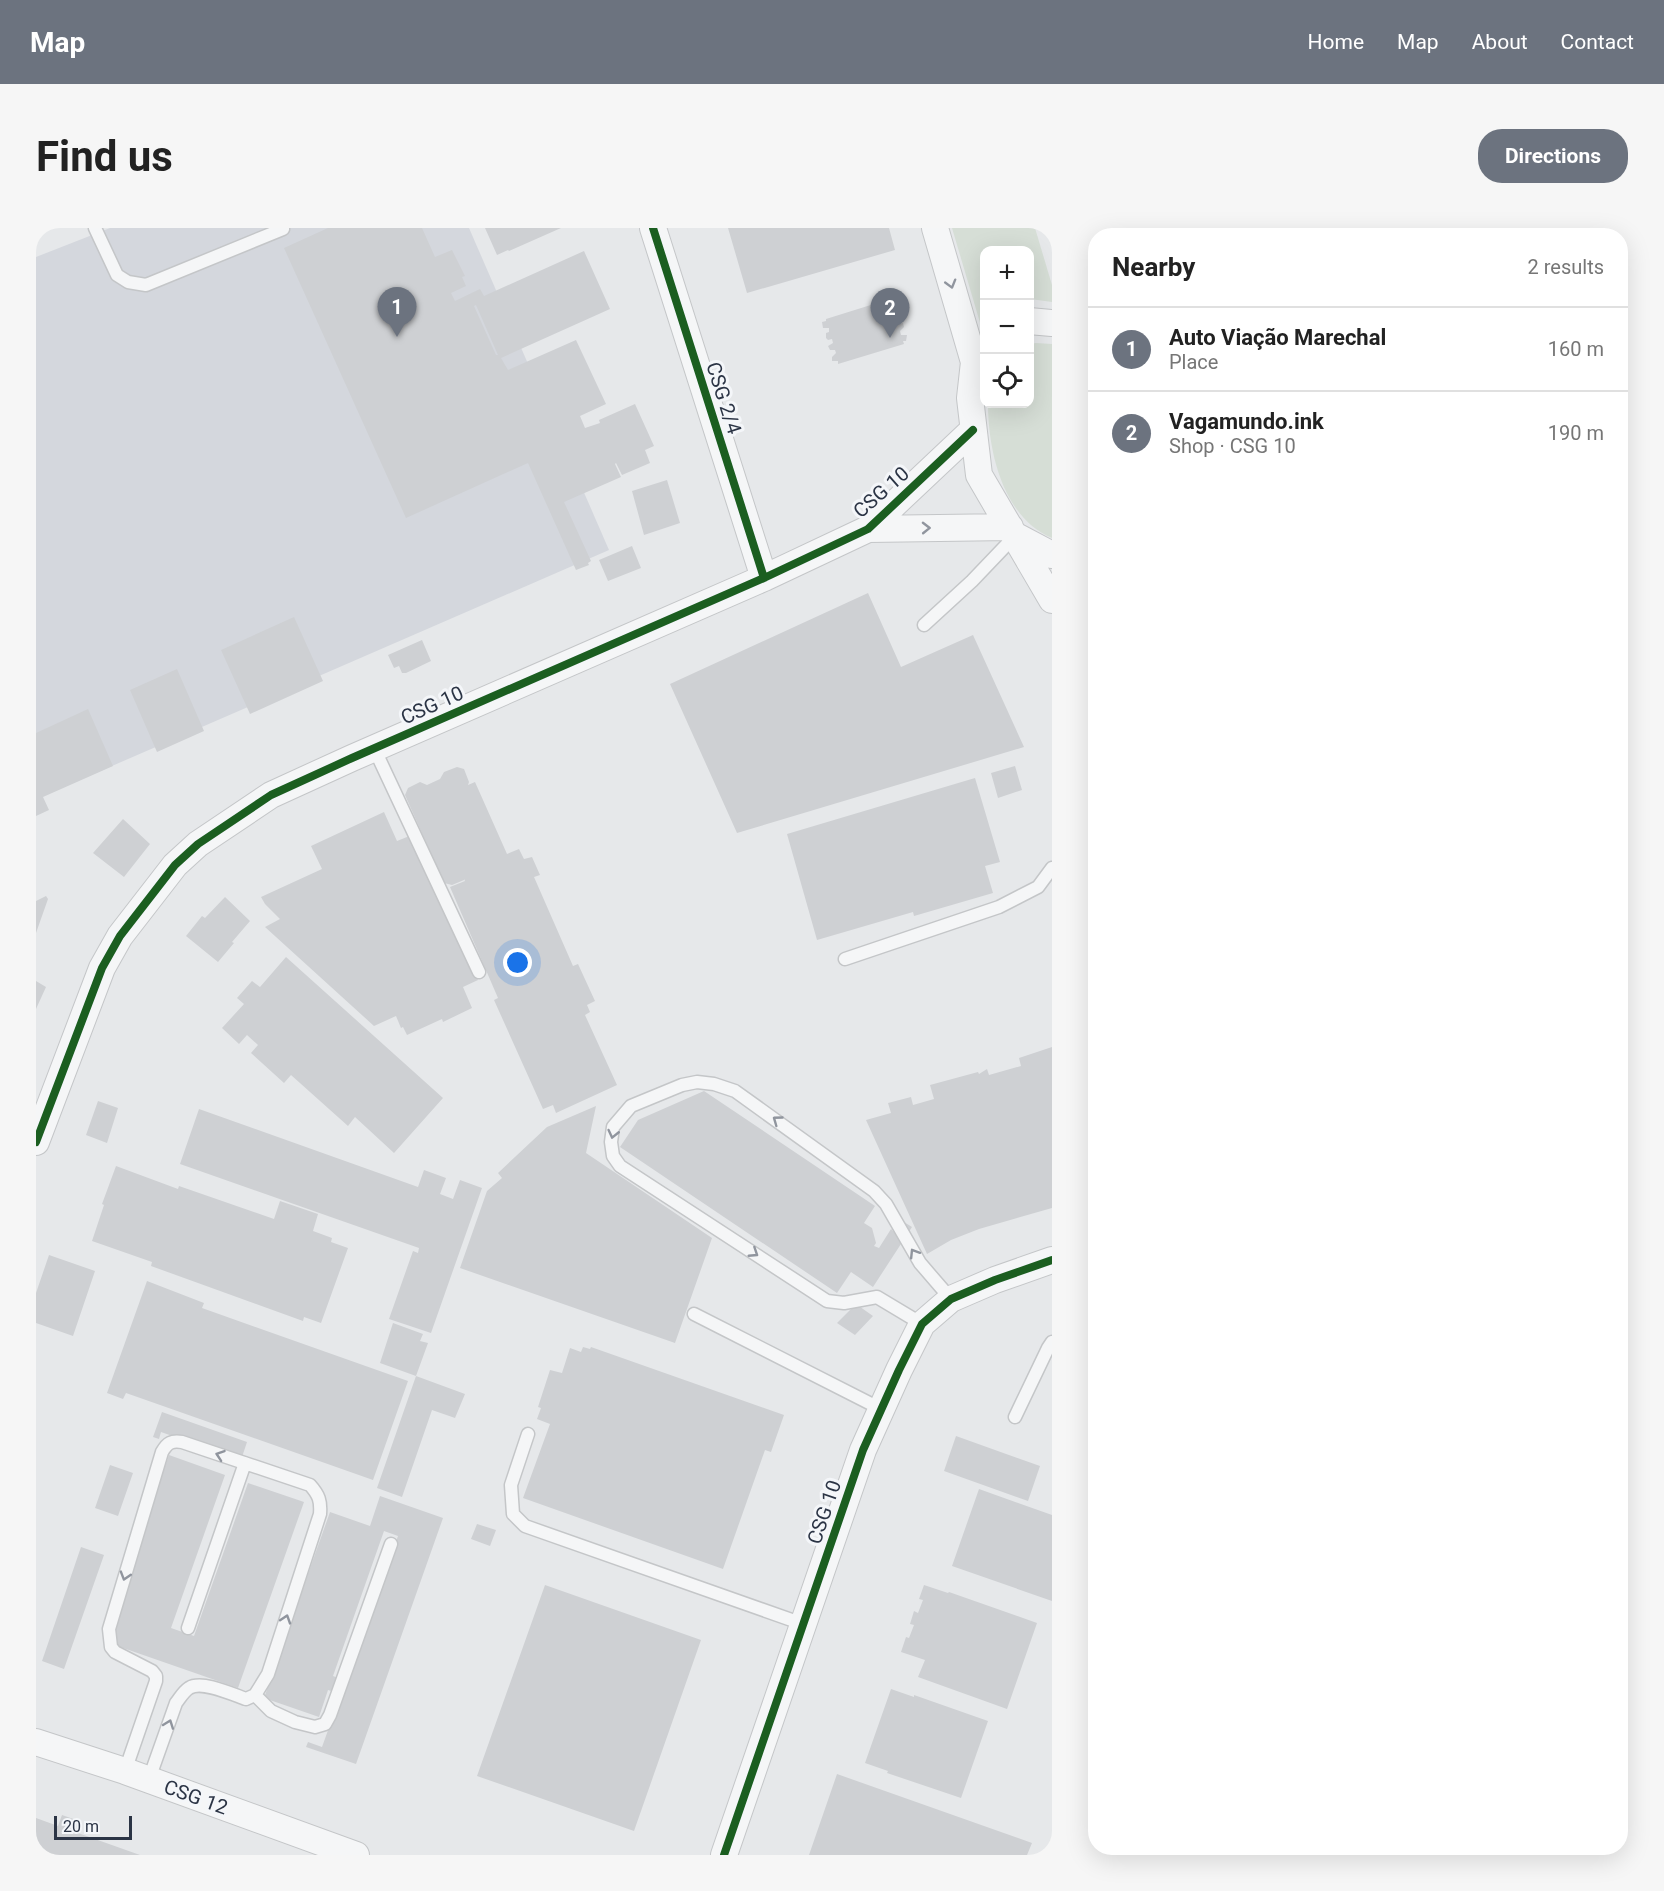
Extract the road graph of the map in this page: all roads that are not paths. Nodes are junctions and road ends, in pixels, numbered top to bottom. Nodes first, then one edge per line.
1 (95, 228) edge
2 (653, 228) edge
3 (935, 228) edge
4 (283, 229) edge
5 (1034, 321) edge
6 (1052, 323) edge
7 (979, 356) edge
8 (973, 430) junction
9 (868, 529) junction
10 (1013, 532) junction
11 (1052, 555) edge
12 (764, 578) junction
13 (1052, 600) edge
14 (924, 625) dead end
15 (374, 748) junction
16 (1052, 867) edge
17 (845, 959) dead end
18 (479, 972) dead end
19 (43, 1098) edge
20 (36, 1142) edge
21 (1052, 1260) edge
22 (951, 1299) junction
23 (694, 1314) dead end
24 (922, 1324) junction
25 (1052, 1342) edge
26 (881, 1409) junction
27 (1015, 1417) dead end
28 (528, 1434) dead end
29 (245, 1463) junction
30 (391, 1544) dead end
31 (803, 1624) junction
32 (188, 1628) dead end
33 (255, 1695) junction
34 (36, 1742) edge
35 (125, 1771) junction
36 (149, 1779) junction
37 (356, 1855) edge
38 (724, 1855) edge

1 - 4 lane
2 - 12 street, CSG 2/4
3 -> 7 street
5 - 6 street
7 - 8 street
8 - 9 street, CSG 10
8 - 10 street
9 -> 10 street, CSG 10
9 - 12 street, CSG 10
10 - 11 street
10 - 13 street
10 - 14 lane
12 - 15 street, CSG 10
15 - 18 lane
15 - 19 street, CSG 10
16 - 17 lane
19 - 20 street, CSG 10
21 - 22 street, CSG 10
22 - 24 street, CSG 10
22 -> 24 lane
23 - 26 lane
24 - 26 street, CSG 10
25 - 27 lane
26 - 31 street, CSG 10
28 - 31 lane
29 - 32 lane
33 -> 29 lane
29 -> 35 lane
30 - 33 lane
31 - 38 street, CSG 10
36 -> 33 lane
34 - 35 street, CSG 12
35 - 36 street, CSG 12
36 - 37 street, CSG 12

